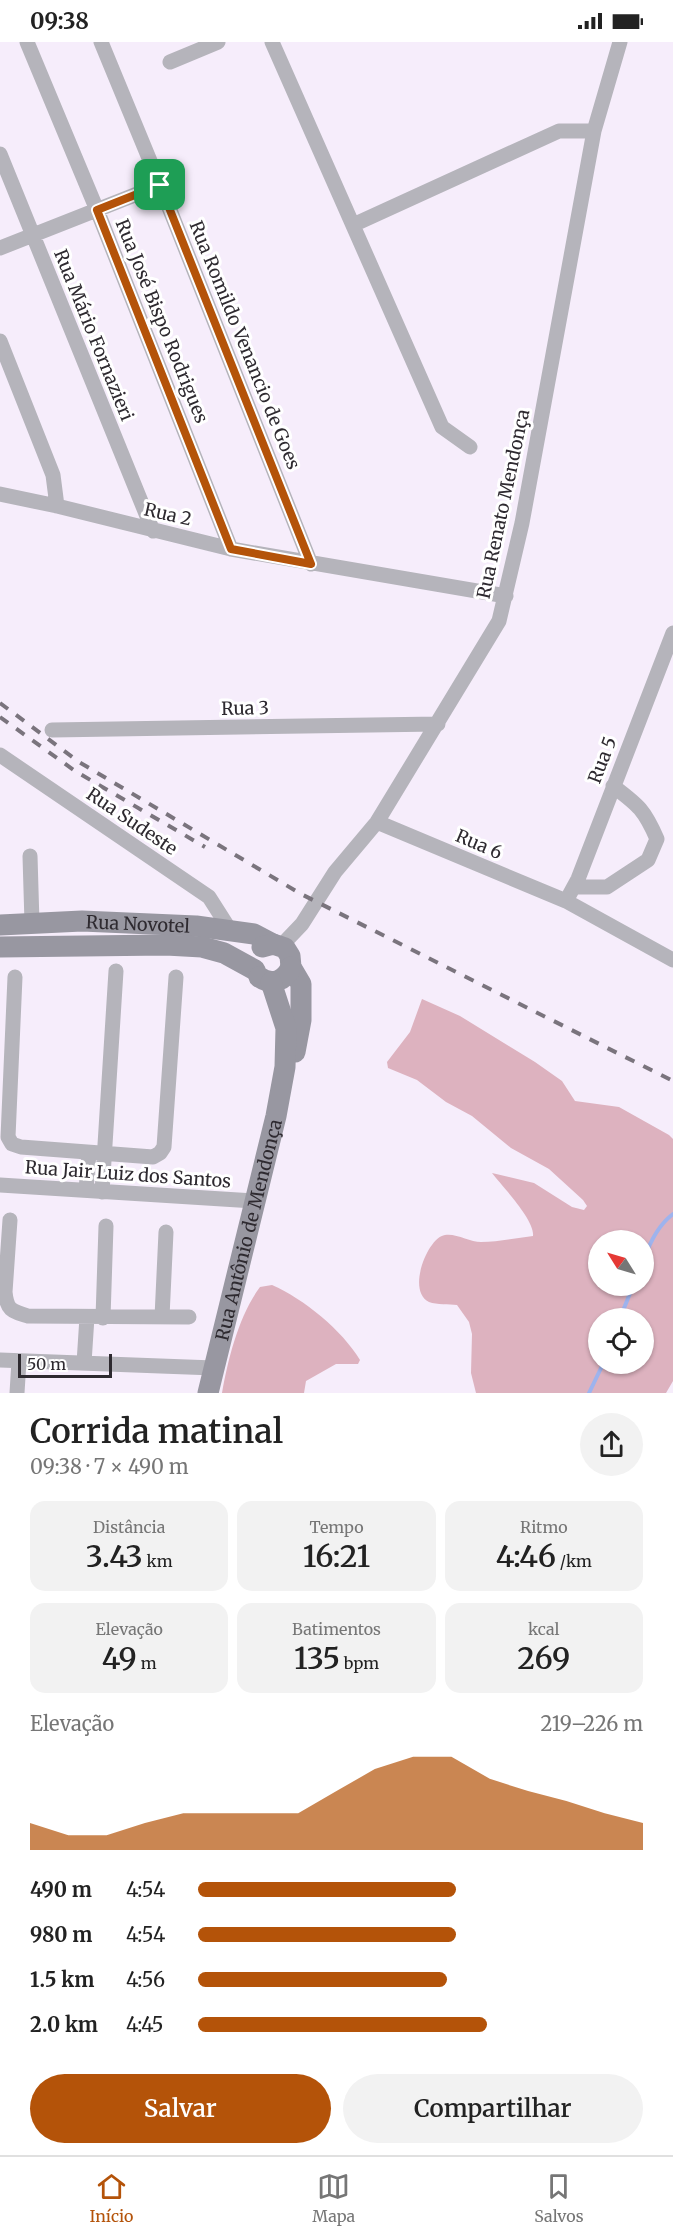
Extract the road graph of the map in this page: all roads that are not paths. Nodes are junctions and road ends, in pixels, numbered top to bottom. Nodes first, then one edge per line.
1 (27, 42) edge
2 (100, 42) edge
3 (218, 42) edge
4 (272, 42) edge
5 (620, 42) edge
6 (170, 62) dead end
7 (594, 131) junction
8 (0, 154) edge
9 (160, 185) junction
10 (97, 210) junction
11 (353, 225) junction
12 (32, 236) junction
13 (0, 249) edge
14 (0, 341) edge
15 (470, 447) dead end
16 (0, 494) edge
17 (57, 506) junction
18 (153, 531) junction
19 (231, 549) junction
20 (311, 564) junction
21 (506, 596) junction
22 (673, 633) edge
23 (438, 724) junction
24 (52, 730) dead end
25 (0, 755) edge
26 (613, 786) junction
27 (377, 822) junction
28 (30, 856) dead end
29 (574, 887) junction
30 (566, 901) junction
31 (32, 923) junction
32 (0, 925) edge
33 (230, 930) junction
34 (0, 947) edge
35 (284, 953) junction
36 (673, 960) edge
37 (116, 971) dead end
38 (263, 976) junction
39 (15, 977) dead end
40 (176, 977) dead end
41 (285, 1067) junction
42 (89, 1153) junction
43 (105, 1154) junction
44 (0, 1185) edge
45 (86, 1190) junction
46 (102, 1192) junction
47 (254, 1201) junction
48 (9, 1220) dead end
49 (106, 1226) dead end
50 (166, 1232) dead end
51 (87, 1317) junction
52 (162, 1317) junction
53 (189, 1317) dead end
54 (103, 1318) junction
55 (0, 1360) edge
56 (19, 1361) junction
57 (84, 1363) junction
58 (214, 1368) junction
59 (17, 1393) edge
60 (208, 1393) edge

1 - 10 street, Rua José Bispo Rodrigues
2 - 9 street, Rua Romildo Venancio de Goes
3 - 6 street
4 - 11 street
5 - 7 street, Rua Renato Mendonça
7 - 11 street
7 - 21 street, Rua Renato Mendonça
8 - 12 street, Rua Mário Fornazieri
9 - 10 street
9 - 20 street, Rua Romildo Venancio de Goes
10 - 12 street
10 - 19 street, Rua José Bispo Rodrigues
11 - 15 street
12 - 13 street
12 - 18 street, Rua Mário Fornazieri
14 - 17 street
16 - 17 street, Rua 2
17 - 18 street, Rua 2
18 - 19 street, Rua 2
19 - 20 street, Rua 2
20 - 21 street, Rua 2
21 - 23 street, Rua Renato Mendonça
22 - 26 street, Rua 5
23 - 24 street, Rua 3
23 - 27 street, Rua Renato Mendonça
25 - 33 street, Rua Sudeste
26 - 29 street, Rua 5
26 - 29 street
27 - 30 street, Rua 6
27 - 35 street, Rua Renato Mendonça
28 - 31 street
29 - 30 street, Rua 5
30 - 36 street, Rua 6
31 - 32 street, Rua Novotel
31 - 33 street, Rua Novotel
33 - 35 street, Rua Novotel
34 - 38 street, Rua Novotel
35 - 38 street
35 - 38 street
35 - 41 street, Rua Antônio de Mendonça
37 - 43 street
38 - 41 street, Rua Antônio de Mendonça
39 - 42 street
40 - 43 street
41 - 47 street, Rua Antônio de Mendonça
42 - 43 street
42 - 45 street
43 - 46 street
44 - 45 street, Rua Jair Luiz dos Santos
45 - 46 street, Rua Jair Luiz dos Santos
46 - 47 street, Rua Jair Luiz dos Santos
47 - 58 street, Rua Antônio de Mendonça
48 - 51 street
49 - 54 street
50 - 52 street
51 - 54 street
51 - 57 street
52 - 53 street
52 - 54 street
55 - 56 street
56 - 57 street
56 - 59 street
57 - 58 street
58 - 60 street, Rua Antônio de Mendonça

